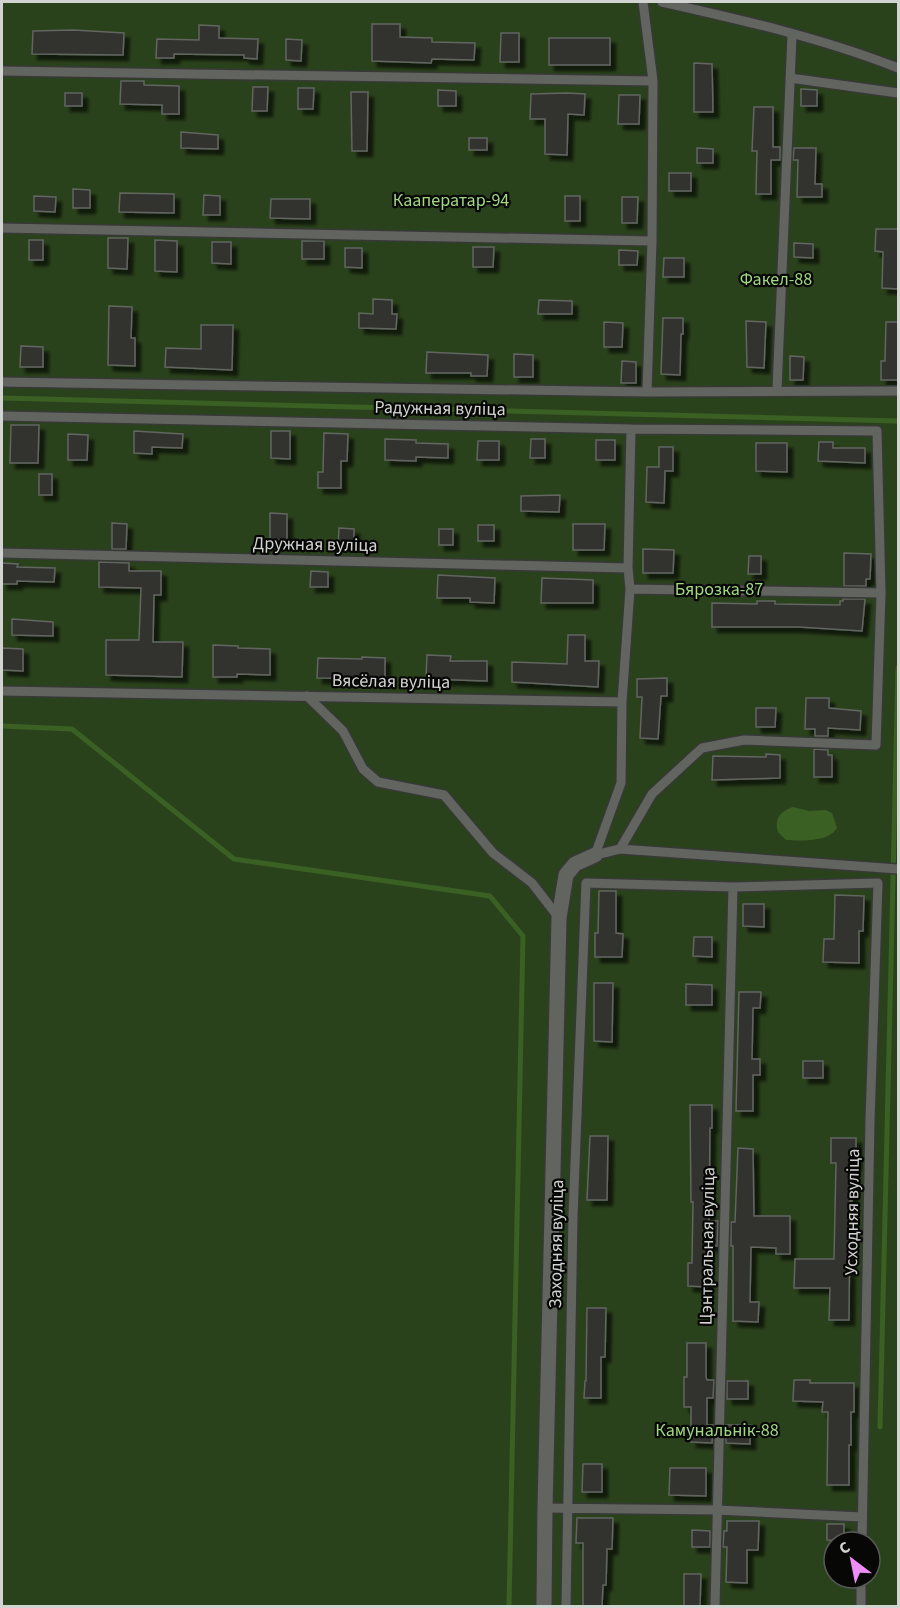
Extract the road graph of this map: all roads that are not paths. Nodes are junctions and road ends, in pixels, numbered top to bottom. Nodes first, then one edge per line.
1 (643, 2) edge
2 (662, 2) edge
3 (792, 35) junction
4 (898, 68) edge
5 (2, 71) edge
6 (790, 78) junction
7 (653, 81) junction
8 (898, 93) edge
9 (2, 228) edge
10 (652, 241) junction
11 (2, 382) edge
12 (777, 390) junction
13 (898, 391) edge
14 (647, 392) junction
15 (2, 416) edge
16 (631, 429) junction
17 (2, 553) edge
18 (628, 568) junction
19 (630, 589) junction
20 (881, 593) junction
21 (2, 691) edge
22 (307, 696) junction
23 (622, 702) junction
24 (620, 849) junction
25 (595, 855) junction
26 (898, 869) edge
27 (732, 887) junction
28 (559, 918) junction
29 (545, 1508) junction
30 (569, 1508) junction
31 (717, 1510) junction
32 (862, 1517) junction
33 (862, 1530) edge
34 (861, 1590) edge
35 (544, 1606) edge
36 (566, 1606) edge
37 (715, 1606) edge
38 (861, 1606) edge

1 - 7 lane
2 - 3 lane
3 - 4 lane
3 - 6 lane
5 - 7 lane
6 - 8 lane
6 - 12 lane
7 - 10 lane
9 - 10 lane
10 - 14 lane
11 - 14 lane
12 - 13 lane
12 - 14 lane
15 - 16 lane, Радужная вуліца
16 - 18 lane
16 - 20 lane, Радужная вуліца
17 - 18 lane, Дружная вуліца
18 - 19 lane
19 - 20 lane
19 - 23 lane
20 - 24 lane
21 - 22 lane, Вясёлая вуліца
22 - 23 lane, Вясёлая вуліца
22 - 28 lane
23 - 25 lane
24 - 25 lane
24 - 26 lane
25 - 28 street
27 - 30 lane, Заходняя вуліца
27 - 31 lane, Цэнтральная вуліца
27 - 32 lane, Усходняя вуліца
28 - 29 street
29 - 30 lane
29 - 35 street
30 - 31 lane
30 - 36 lane, Заходняя вуліца
31 - 32 lane
31 - 37 lane, Цэнтральная вуліца
32 - 33 lane, Усходняя вуліца
34 - 38 lane

